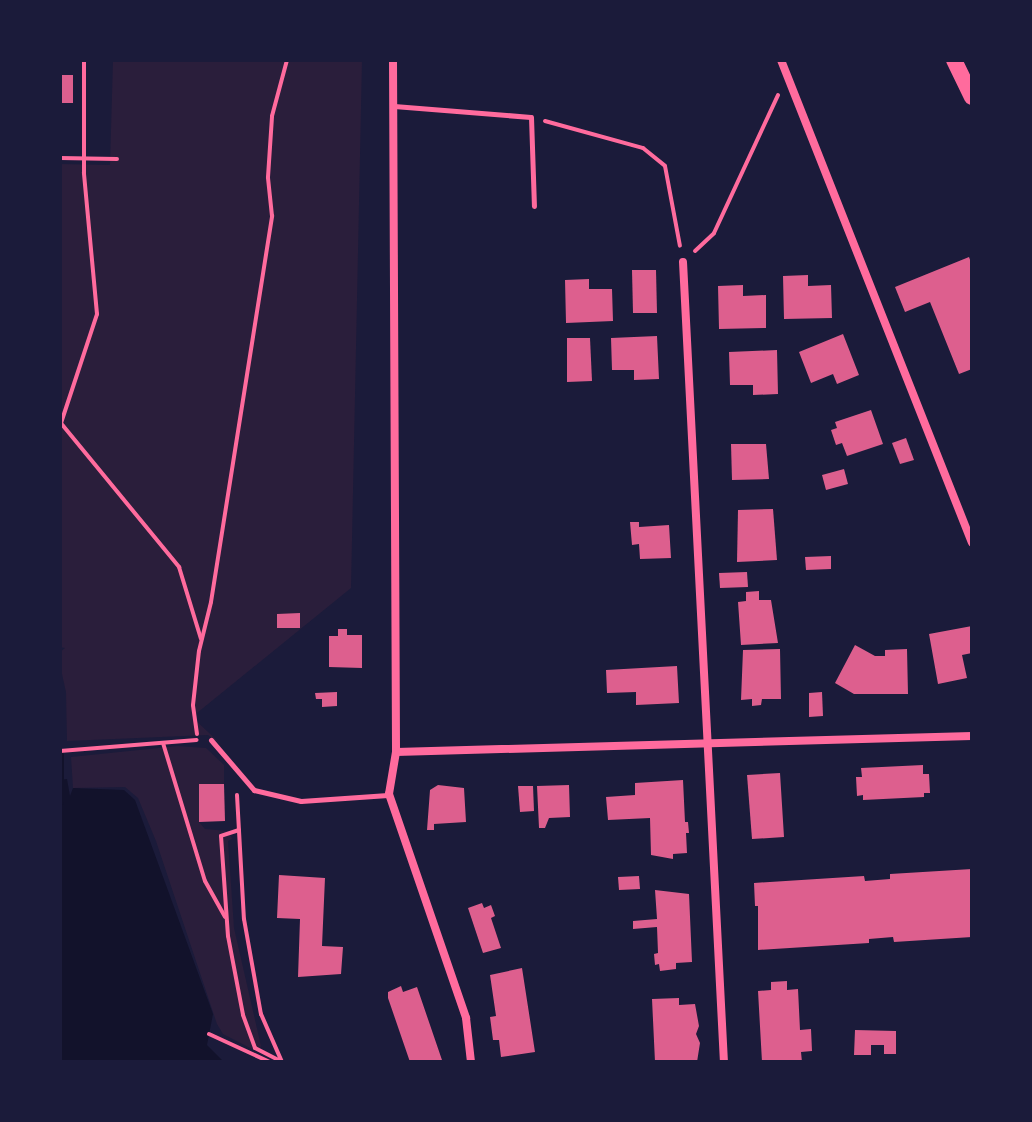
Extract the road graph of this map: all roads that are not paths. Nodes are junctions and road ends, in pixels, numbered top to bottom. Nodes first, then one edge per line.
1 (393, 60) edge
2 (781, 60) edge
3 (954, 60) edge
4 (972, 97) edge
5 (393, 106) junction
6 (534, 206) dead end
7 (683, 262) road end
8 (972, 543) edge
9 (972, 736) edge
10 (211, 740) road end
11 (708, 744) junction
12 (396, 752) junction
13 (389, 794) junction
14 (471, 1062) edge
15 (724, 1062) edge

1 - 5 street
2 - 8 street
3 - 4 main road
5 - 6 lane
5 - 12 street
7 - 11 street
9 - 11 street
10 - 13 lane
11 - 12 street
11 - 15 street
12 - 13 street
13 - 14 street

